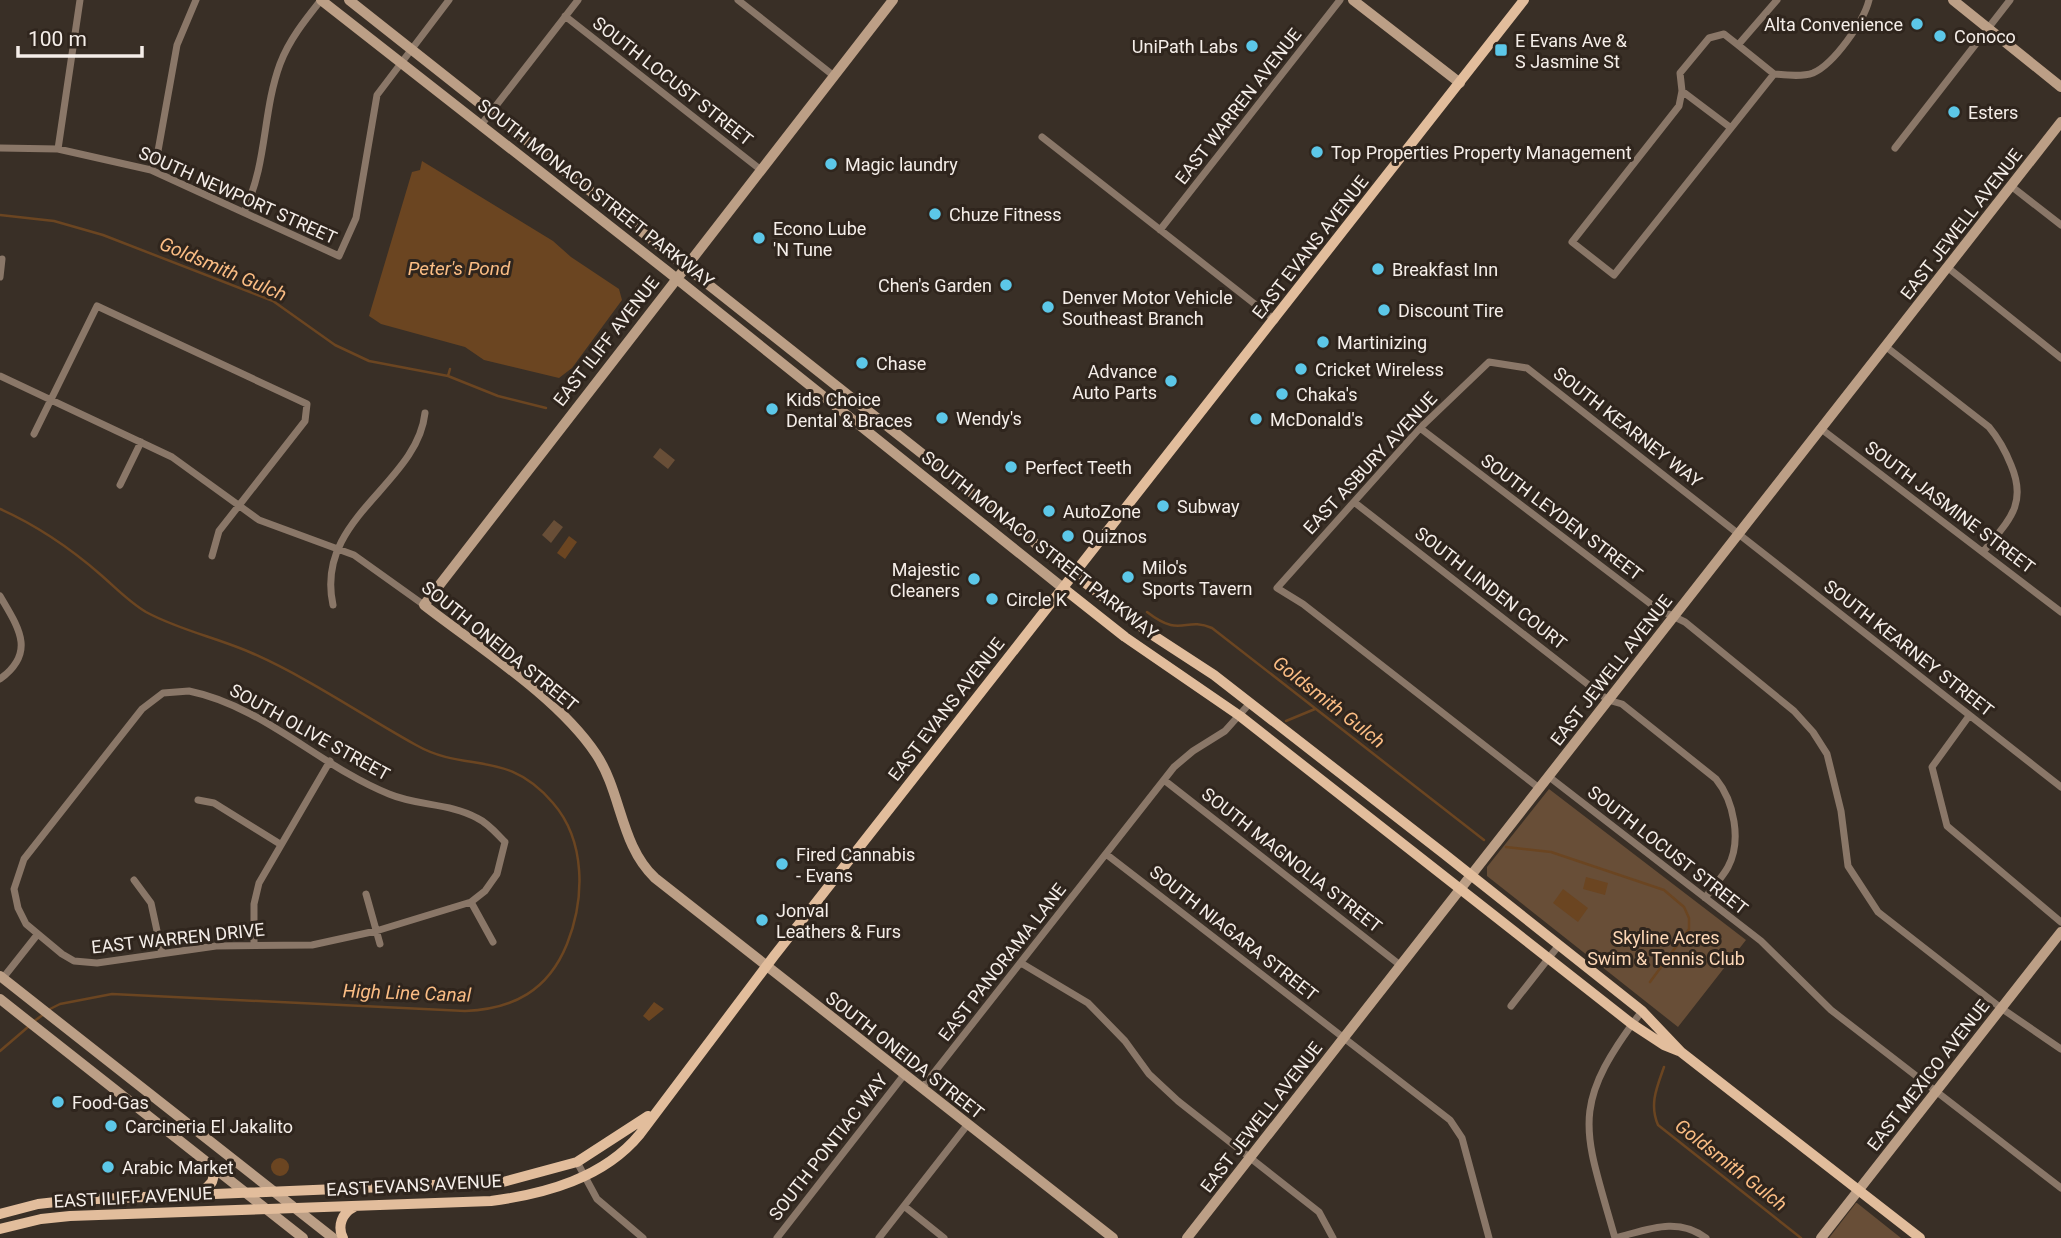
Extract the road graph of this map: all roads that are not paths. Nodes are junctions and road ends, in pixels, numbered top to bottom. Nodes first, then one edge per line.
1 (80, 0) edge
2 (196, 0) edge
3 (321, 0) edge
4 (349, 0) edge
5 (449, 0) edge
6 (578, 0) edge
7 (738, 0) edge
8 (893, 0) edge
9 (1340, 0) edge
10 (1353, 0) edge
11 (1524, 0) edge
12 (1777, 0) edge
13 (1869, 0) edge
14 (1953, 0) edge
15 (2010, 0) edge
16 (565, 16) junction
17 (1989, 28) junction
18 (1738, 45) junction
19 (411, 48) junction
20 (400, 62) junction
21 (1774, 74) junction
22 (834, 76) junction
23 (1460, 83) junction
24 (2061, 87) edge
25 (1682, 91) junction
26 (491, 111) junction
27 (2061, 122) edge
28 (481, 125) junction
29 (1731, 128) junction
30 (1042, 137) dead end
31 (0, 148) edge
32 (1895, 148) dead end
33 (58, 149) junction
34 (151, 170) junction
35 (761, 170) junction
36 (2011, 186) junction
37 (244, 212) junction
38 (2061, 225) edge
39 (1160, 230) junction
40 (2, 259) dead end
41 (687, 265) junction
42 (1947, 267) junction
43 (0, 277) edge
44 (677, 279) junction
45 (1275, 320) junction
46 (1885, 346) junction
47 (2061, 358) edge
48 (1489, 362) joint
49 (0, 376) edge
50 (51, 402) junction
51 (425, 413) dead end
52 (1420, 428) junction
53 (1820, 428) junction
54 (34, 434) dead end
55 (141, 442) junction
56 (120, 485) dead end
57 (1354, 502) junction
58 (239, 505) junction
59 (1739, 534) junction
60 (338, 547) junction
61 (1983, 551) junction
62 (212, 556) dead end
63 (1074, 574) junction
64 (1063, 587) junction
65 (0, 596) edge
66 (333, 605) dead end
67 (424, 605) junction
68 (2061, 612) edge
69 (1673, 617) junction
70 (0, 679) edge
71 (1608, 700) junction
72 (1250, 703) junction
73 (1240, 716) junction
74 (1969, 716) junction
75 (330, 761) junction
76 (1548, 776) junction
77 (1164, 780) junction
78 (2061, 787) edge
79 (1539, 788) junction
80 (198, 800) dead end
81 (480, 819) joint
82 (280, 844) junction
83 (1106, 854) junction
84 (1470, 875) junction
85 (134, 880) dead end
86 (1459, 888) junction
87 (366, 894) dead end
88 (1705, 898) junction
89 (471, 902) junction
90 (2061, 922) edge
91 (376, 931) junction
92 (2061, 932) edge
93 (37, 935) junction
94 (493, 942) dead end
95 (254, 943) junction
96 (380, 944) dead end
97 (1559, 945) junction
98 (162, 954) junction
99 (1548, 958) junction
100 (1021, 964) junction
101 (1400, 965) junction
102 (766, 966) junction
103 (1, 978) edge
104 (0, 999) edge
105 (1511, 1006) dead end
106 (11, 1007) junction
107 (2001, 1008) junction
108 (1642, 1011) junction
109 (1632, 1024) junction
110 (1343, 1037) junction
111 (2061, 1049) edge
112 (1681, 1052) junction
113 (905, 1074) junction
114 (922, 1088) junction
115 (1936, 1091) junction
116 (656, 1110) junction
117 (968, 1124) junction
118 (1250, 1156) junction
119 (578, 1161) junction
120 (216, 1168) junction
121 (584, 1176) junction
122 (2061, 1188) edge
123 (1858, 1190) junction
124 (277, 1193) junction
125 (250, 1195) junction
126 (199, 1196) junction
127 (904, 1206) junction
128 (354, 1207) junction
129 (297, 1208) junction
130 (268, 1209) junction
131 (0, 1214) edge
132 (0, 1229) edge
133 (303, 1238) edge
134 (333, 1238) edge
135 (343, 1238) edge
136 (643, 1238) edge
137 (777, 1238) edge
138 (879, 1238) edge
139 (944, 1238) edge
140 (1113, 1238) edge
141 (1186, 1238) edge
142 (1333, 1238) edge
143 (1489, 1238) edge
144 (1615, 1238) edge
145 (1706, 1238) edge
146 (1821, 1238) edge
147 (1920, 1238) edge

1 - 33 street
2 - 34 street
3 - 20 street, SOUTH MONACO STREET PARKWAY
3 - 37 street
4 - 19 street, SOUTH MONACO STREET PARKWAY
5 - 19 street
6 - 16 street
7 - 22 street
8 - 22 street, EAST ILIFF AVENUE
9 - 39 street, EAST WARREN AVENUE
10 - 23 street
11 - 23 main road, EAST EVANS AVENUE
12 - 18 street
13 - 21 street
14 - 17 street
15 - 17 street
16 - 26 street
16 - 35 street, SOUTH LOCUST STREET
17 - 24 street
17 - 32 street
18 - 21 street
18 - 25 street
19 - 20 street
19 - 26 street, SOUTH MONACO STREET PARKWAY
20 - 28 street, SOUTH MONACO STREET PARKWAY
20 - 37 street, SOUTH NEWPORT STREET
21 - 29 street
22 - 35 street, EAST ILIFF AVENUE
23 - 45 main road, EAST EVANS AVENUE
25 - 29 street
25 - 29 street
26 - 28 street
26 - 41 street, SOUTH MONACO STREET PARKWAY
27 - 36 street, EAST JEWELL AVENUE
28 - 44 street, SOUTH MONACO STREET PARKWAY
30 - 39 street
31 - 33 street, SOUTH NEWPORT STREET
33 - 34 street, SOUTH NEWPORT STREET
34 - 37 street, SOUTH NEWPORT STREET
35 - 41 street, EAST ILIFF AVENUE
36 - 38 street
36 - 42 street, EAST JEWELL AVENUE
39 - 45 street
40 - 43 street
41 - 44 street, EAST ILIFF AVENUE
41 - 63 street, SOUTH MONACO STREET PARKWAY
42 - 46 street, EAST JEWELL AVENUE
42 - 47 street
44 - 64 street, SOUTH MONACO STREET PARKWAY
44 - 67 street, EAST ILIFF AVENUE
45 - 63 main road, EAST EVANS AVENUE
46 - 53 street, EAST JEWELL AVENUE
46 - 61 street
48 - 52 street, EAST ASBURY AVENUE
48 - 59 street, SOUTH KEARNEY WAY
49 - 50 street, SOUTH ONEIDA STREET
50 - 54 street
50 - 55 street, SOUTH ONEIDA STREET
50 - 58 street
51 - 60 street
52 - 57 street, EAST ASBURY AVENUE
52 - 69 street, SOUTH LEYDEN STREET
53 - 59 street, EAST JEWELL AVENUE
53 - 61 street, SOUTH JASMINE STREET
55 - 56 street
55 - 58 street, SOUTH ONEIDA STREET
57 - 71 street, SOUTH LINDEN COURT
57 - 79 street, EAST ASBURY AVENUE
58 - 60 street, SOUTH ONEIDA STREET
58 - 62 street
59 - 69 street, EAST JEWELL AVENUE
59 - 74 street, SOUTH KEARNEY STREET
60 - 66 street
60 - 67 street, SOUTH ONEIDA STREET
61 - 68 street, SOUTH JASMINE STREET
63 - 64 main road, EAST EVANS AVENUE
63 - 72 main road, SOUTH MONACO STREET PARKWAY
64 - 73 main road, SOUTH MONACO STREET PARKWAY
64 - 102 main road, EAST EVANS AVENUE
65 - 70 street
67 - 102 street, SOUTH ONEIDA STREET
69 - 71 street, EAST JEWELL AVENUE
69 - 107 street, SOUTH LEYDEN STREET
71 - 76 street, EAST JEWELL AVENUE
71 - 88 street, SOUTH LINDEN COURT
72 - 73 street
72 - 84 main road, SOUTH MONACO STREET PARKWAY
73 - 77 street
73 - 86 main road, SOUTH MONACO STREET PARKWAY
74 - 78 street, SOUTH KEARNEY STREET
74 - 90 street
75 - 81 street, SOUTH OLIVE STREET
75 - 82 street
75 - 93 street, SOUTH OLIVE STREET
76 - 79 street, EAST JEWELL AVENUE
76 - 88 street, SOUTH LOCUST STREET
77 - 83 street
77 - 101 street, SOUTH MAGNOLIA STREET
79 - 84 street, EAST JEWELL AVENUE
80 - 82 street
81 - 89 street, EAST WARREN DRIVE
82 - 95 street
83 - 100 street, EAST PANORAMA LANE
83 - 110 street, SOUTH NIAGARA STREET
84 - 86 street, EAST JEWELL AVENUE
84 - 97 main road, SOUTH MONACO STREET PARKWAY
85 - 98 street
86 - 99 main road, SOUTH MONACO STREET PARKWAY
86 - 101 street, EAST JEWELL AVENUE
87 - 91 street
88 - 115 street, SOUTH LOCUST STREET
89 - 91 street, EAST WARREN DRIVE
89 - 94 street
91 - 95 street, EAST WARREN DRIVE
91 - 96 street
92 - 107 street, EAST MEXICO AVENUE
93 - 98 street, EAST WARREN DRIVE
93 - 103 street
95 - 98 street, EAST WARREN DRIVE
97 - 99 street
97 - 108 main road, SOUTH MONACO STREET PARKWAY
99 - 105 street
99 - 109 main road, SOUTH MONACO STREET PARKWAY
100 - 114 street, EAST PANORAMA LANE
100 - 118 street
101 - 110 street, EAST JEWELL AVENUE
102 - 113 street, SOUTH ONEIDA STREET
102 - 116 main road, EAST EVANS AVENUE
103 - 106 street
103 - 124 street
104 - 106 street
106 - 120 street
107 - 111 street, SOUTH LEYDEN STREET
107 - 115 street, EAST MEXICO AVENUE
108 - 109 street
108 - 112 main road, SOUTH MONACO STREET PARKWAY
109 - 112 main road, SOUTH MONACO STREET PARKWAY
109 - 144 street
110 - 118 street, EAST JEWELL AVENUE
110 - 143 street, SOUTH NIAGARA STREET
112 - 123 main road, SOUTH MONACO STREET PARKWAY
113 - 114 street, SOUTH ONEIDA STREET
113 - 137 street, SOUTH PONTIAC WAY
114 - 117 street, SOUTH ONEIDA STREET
115 - 122 street, SOUTH LOCUST STREET
115 - 123 street, EAST MEXICO AVENUE
116 - 119 main road, EAST EVANS AVENUE
116 - 121 main road, EAST EVANS AVENUE
117 - 127 street
117 - 140 street, SOUTH ONEIDA STREET
118 - 141 street, EAST JEWELL AVENUE
118 - 142 street
119 - 121 street
119 - 124 main road, EAST EVANS AVENUE
120 - 125 street
120 - 126 main road
121 - 128 main road, EAST EVANS AVENUE
121 - 136 street
123 - 146 street, EAST MEXICO AVENUE
123 - 147 main road, SOUTH MONACO STREET PARKWAY
124 - 125 main road, EAST ILIFF AVENUE
124 - 129 street
125 - 126 main road, EAST ILIFF AVENUE
125 - 130 street
126 - 131 main road, EAST ILIFF AVENUE
127 - 138 street
127 - 139 street
128 - 129 main road, EAST EVANS AVENUE
128 - 135 main road
129 - 130 main road, EAST EVANS AVENUE
129 - 134 street
130 - 132 main road, EAST ILIFF AVENUE
130 - 133 street
144 - 145 street

